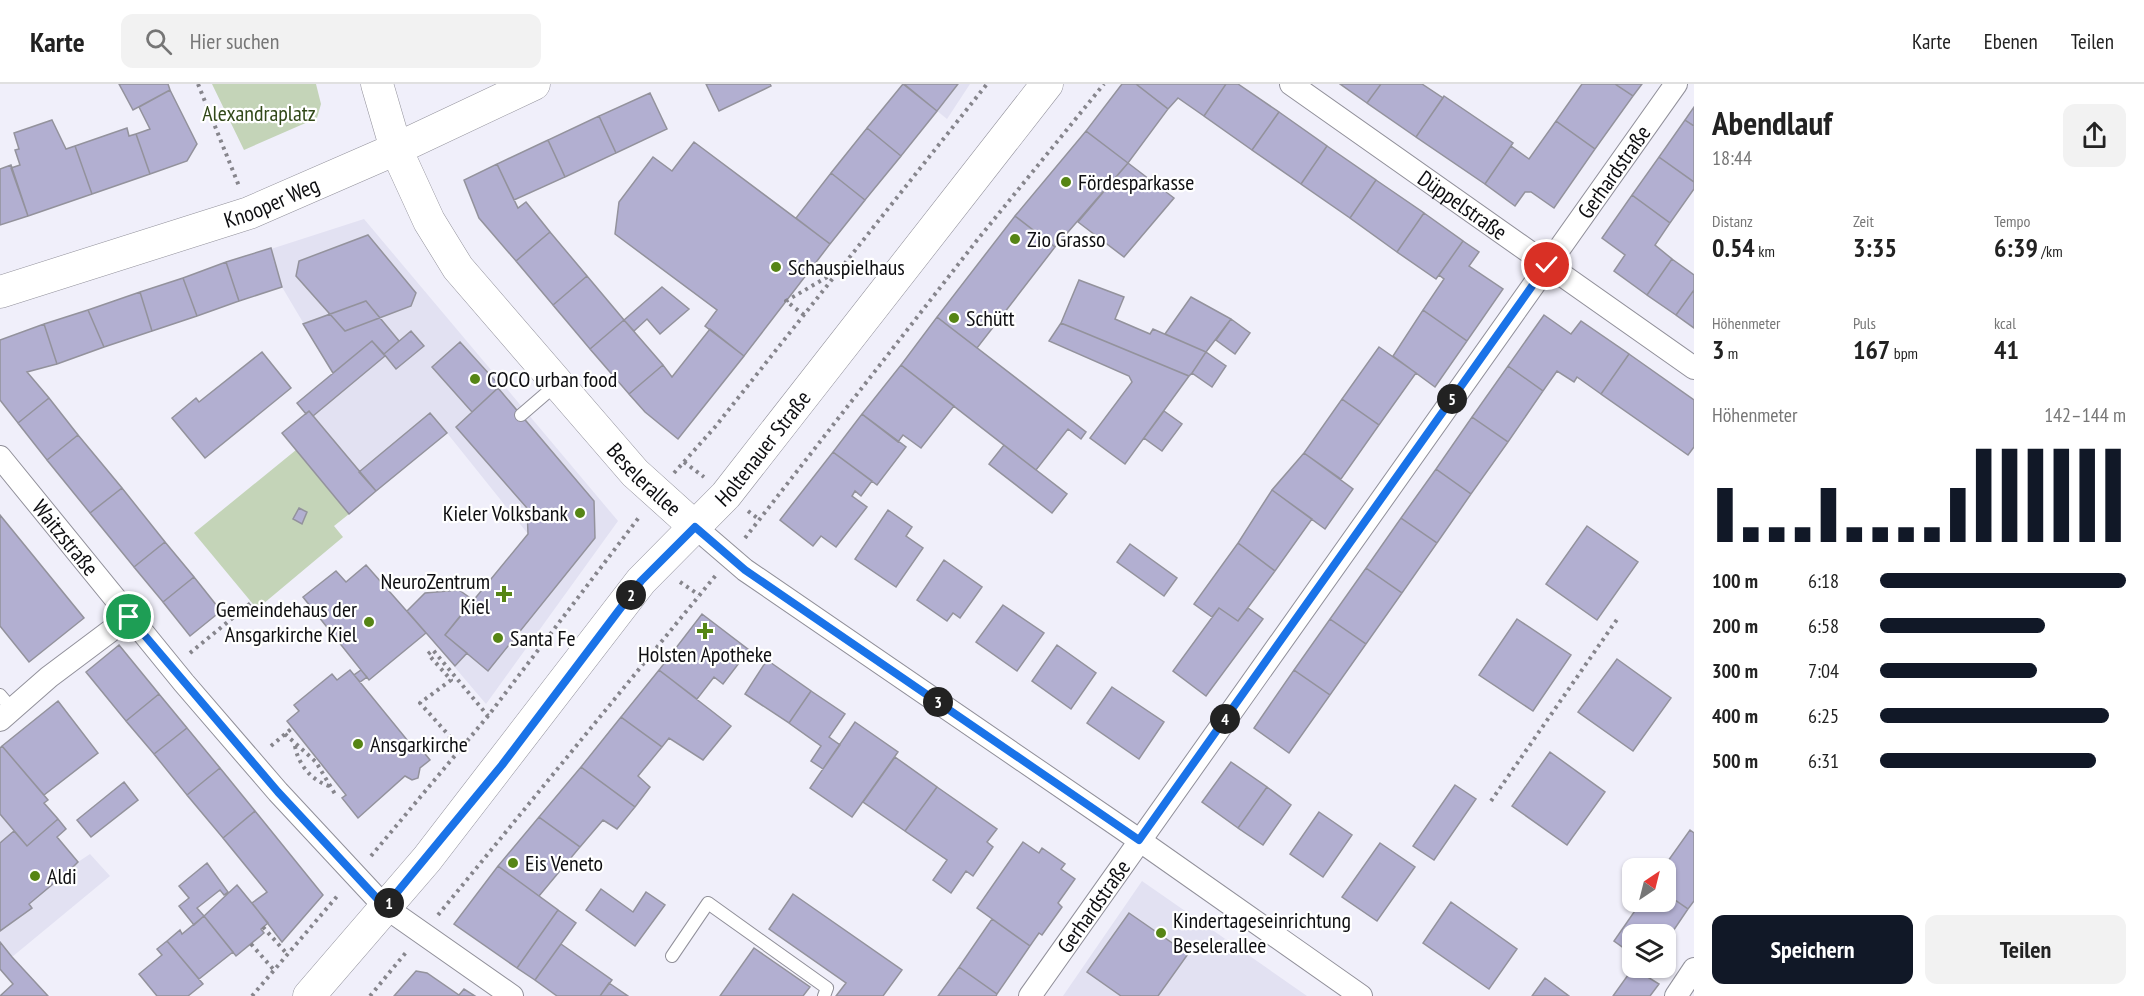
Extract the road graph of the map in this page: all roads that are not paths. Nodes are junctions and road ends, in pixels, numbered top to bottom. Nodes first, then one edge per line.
1 (377, 84) edge
2 (534, 84) edge
3 (1047, 84) edge
4 (1291, 84) edge
5 (1676, 84) edge
6 (396, 149) junction
7 (1547, 265) junction
8 (0, 292) edge
9 (1694, 368) edge
10 (558, 383) junction
11 (521, 415) dead end
12 (0, 457) edge
13 (695, 527) junction
14 (129, 617) junction
15 (4, 708) edge
16 (1139, 840) junction
17 (385, 907) junction
18 (672, 956) dead end
19 (1694, 969) edge
20 (309, 996) edge
21 (512, 996) edge
22 (824, 996) edge
23 (1030, 996) edge
24 (1361, 996) edge
25 (1676, 996) edge

1 - 6 main road, Beselerallee
2 - 6 main road, Knooper Weg
3 - 13 main road, Holtenauer Straße
4 - 7 street, Düppelstraße
5 - 7 street, Gerhardstraße
6 - 8 main road, Knooper Weg
6 - 10 main road, Beselerallee
7 - 9 street, Düppelstraße
7 - 16 street, Gerhardstraße
10 - 11 lane
10 - 13 main road, Beselerallee
12 - 14 street, Waitzstraße
13 - 16 street, Beselerallee
13 - 17 main road, Holtenauer Straße
14 - 15 street
14 - 17 street, Waitzstraße
16 - 23 street, Gerhardstraße
16 - 24 street, Beselerallee
17 - 20 main road, Holtenauer Straße
17 - 21 street, Waitzstraße
18 - 22 lane
19 - 25 street

